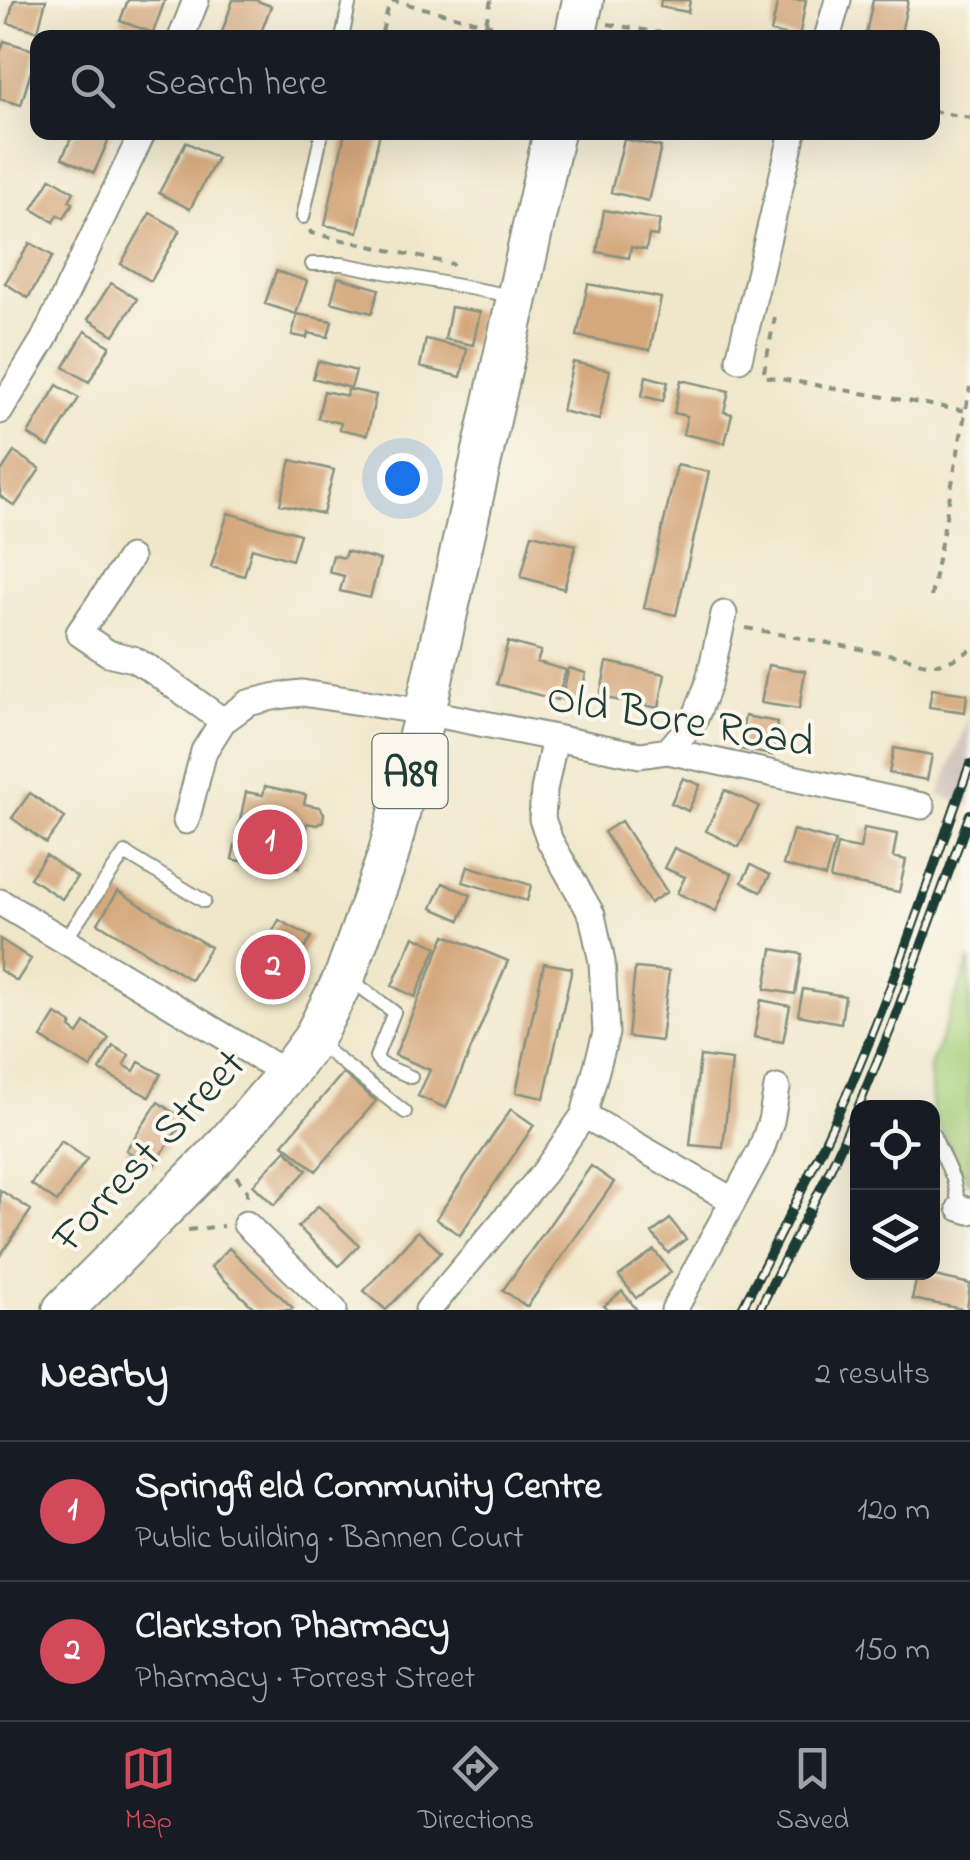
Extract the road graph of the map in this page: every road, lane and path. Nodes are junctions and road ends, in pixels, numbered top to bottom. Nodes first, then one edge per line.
1 (196, 0) edge
2 (350, 0) edge
3 (390, 0) edge
4 (492, 0) edge
5 (838, 0) edge
6 (579, 19) edge
7 (486, 24) junction
8 (184, 30) edge
9 (344, 30) edge
10 (382, 30) edge
11 (510, 30) edge
12 (643, 30) edge
13 (829, 30) edge
14 (940, 112) edge
15 (970, 118) edge
16 (139, 140) edge
17 (320, 140) edge
18 (552, 140) edge
19 (791, 140) edge
20 (303, 217) joint
21 (312, 264) dead end
22 (466, 287) junction
23 (517, 297) junction
24 (778, 302) dead end
25 (739, 359) dead end
26 (970, 387) edge
27 (4, 396) edge
28 (968, 408) edge
29 (130, 558) dead end
30 (931, 597) dead end
31 (722, 620) joint
32 (970, 650) edge
33 (424, 712) junction
34 (223, 721) junction
35 (556, 738) junction
36 (668, 751) junction
37 (922, 806) dead end
38 (186, 821) dead end
39 (204, 901) dead end
40 (0, 902) edge
41 (65, 940) junction
42 (345, 976) junction
43 (313, 1040) junction
44 (287, 1074) junction
45 (411, 1076) dead end
46 (777, 1088) dead end
47 (404, 1112) dead end
48 (584, 1115) junction
49 (940, 1150) edge
50 (218, 1154) junction
51 (732, 1200) junction
52 (965, 1209) edge
53 (158, 1212) junction
54 (246, 1224) junction
55 (64, 1310) edge
56 (334, 1310) edge
57 (428, 1310) edge
58 (674, 1310) edge

1 - 8 street
2 - 9 lane
3 - 7 path
3 - 10 path
4 - 7 path
5 - 13 street
6 - 12 path
7 - 11 path
14 - 15 path
16 - 27 street
17 - 20 lane
18 - 23 main road, Forrest Street / A89
19 - 25 street
20 - 22 path
21 - 22 lane
22 - 23 lane
23 - 33 main road, Forrest Street / A89
24 - 28 path
26 - 28 path
28 - 30 path
29 - 34 street
31 - 32 path
31 - 36 street
33 - 34 street, Old Bore Road
33 - 35 street, Old Bore Road
33 - 42 main road, Forrest Street / A89
34 - 38 street
35 - 36 street, Old Bore Road
35 - 48 street
36 - 37 street, Old Bore Road
39 - 41 lane
40 - 41 street
41 - 44 street
42 - 43 main road, Forrest Street / A89
42 - 45 lane
43 - 44 main road, Forrest Street / A89
43 - 47 lane
44 - 50 main road, Forrest Street / A89
46 - 51 street
48 - 51 street
48 - 57 street
49 - 52 lane
50 - 53 main road, Forrest Street / A89
50 - 54 path
51 - 58 street
53 - 54 path
53 - 55 main road, Forrest Street / A89
54 - 56 street

